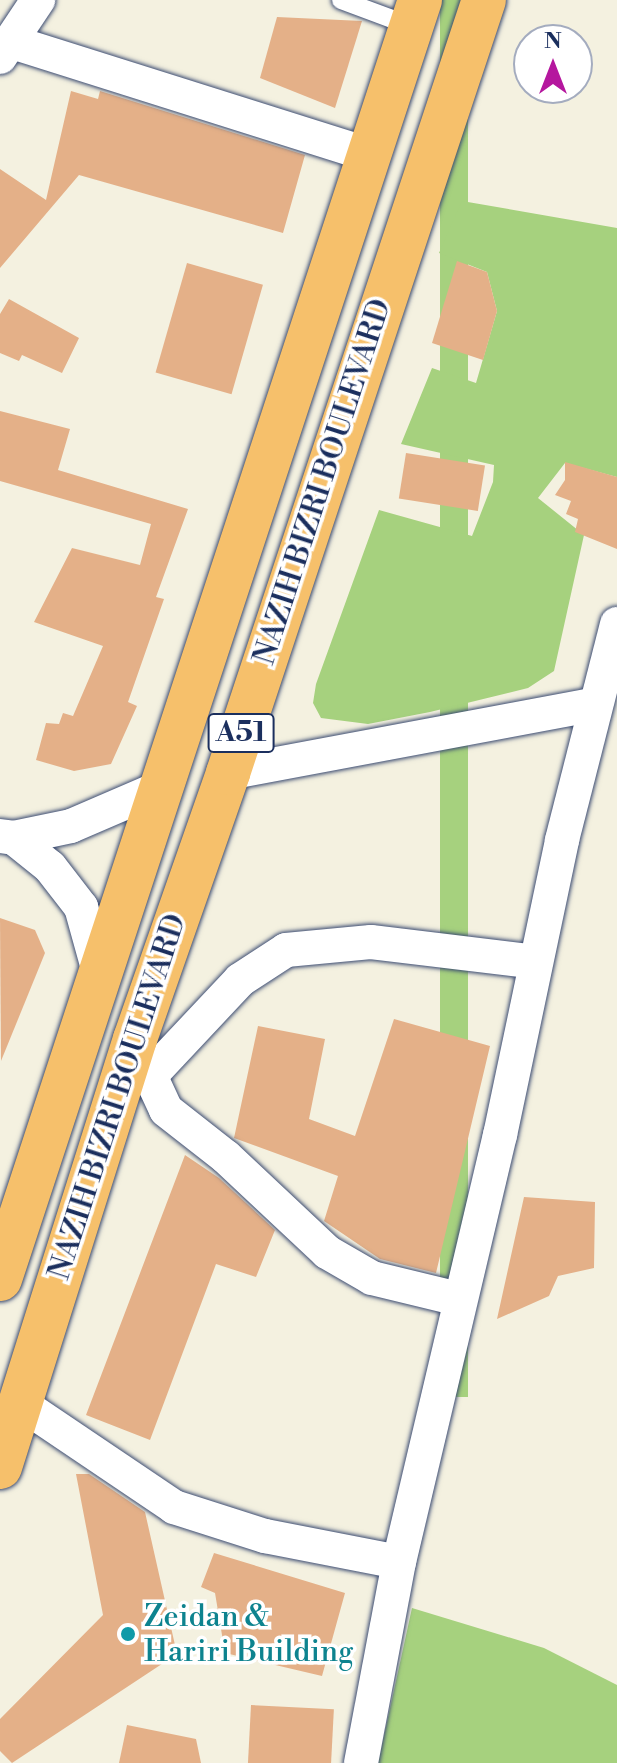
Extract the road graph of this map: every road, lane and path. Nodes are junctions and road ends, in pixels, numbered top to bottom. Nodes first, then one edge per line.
1 (38, 0) edge
2 (341, 0) edge
3 (484, 0) edge
4 (415, 13) edge
5 (6, 50) edge
6 (371, 155) junction
7 (614, 641) edge
8 (593, 705) junction
9 (228, 773) junction
10 (166, 785) junction
11 (7, 837) edge
12 (536, 962) junction
13 (101, 981) junction
14 (142, 1058) junction
15 (4, 1256) edge
16 (459, 1299) junction
17 (20, 1403) junction
18 (0, 1467) edge
19 (399, 1562) junction
20 (361, 1763) edge

1 - 5 street
2 - 4 lane
3 - 9 highway, NAZIH BIZRI BOULEVARD / A51
4 - 6 highway, NAZIH BIZRI BOULEVARD / A51
5 - 6 street
6 - 10 highway, NAZIH BIZRI BOULEVARD / A51
7 - 8 street
8 - 9 street
8 - 12 street
9 - 14 highway, NAZIH BIZRI BOULEVARD / A51
10 - 11 street
10 - 13 highway, NAZIH BIZRI BOULEVARD / A51
11 - 13 street
12 - 14 street
12 - 16 street
13 - 15 highway, NAZIH BIZRI BOULEVARD / A51
14 - 16 street
14 - 17 highway, NAZIH BIZRI BOULEVARD / A51
16 - 19 street
17 - 18 highway, NAZIH BIZRI BOULEVARD / A51
17 - 19 street
19 - 20 street

